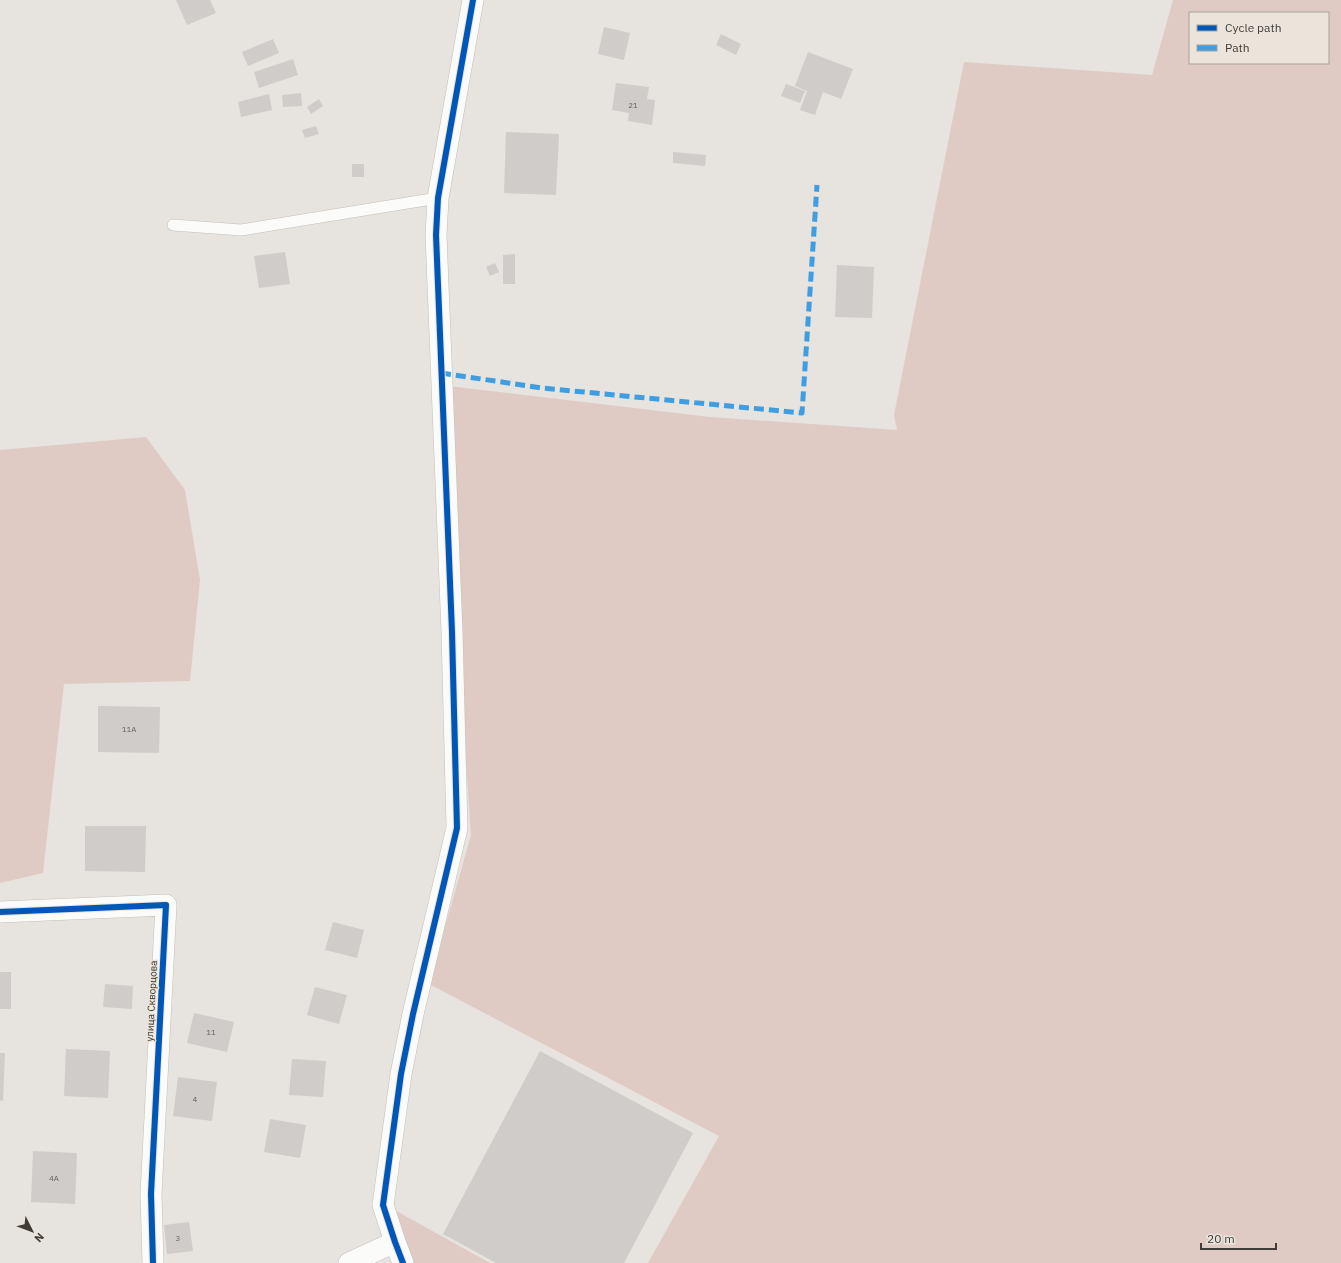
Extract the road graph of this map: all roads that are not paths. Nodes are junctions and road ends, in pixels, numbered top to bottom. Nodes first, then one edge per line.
1 (473, 0) edge
2 (438, 198) junction
3 (173, 225) dead end
4 (0, 912) edge
5 (395, 1242) junction
6 (153, 1263) edge
7 (349, 1263) edge
8 (403, 1263) edge

1 - 2 street
2 - 3 lane
2 - 5 street
4 - 6 street, улица Скворцова
5 - 7 street
5 - 8 street

